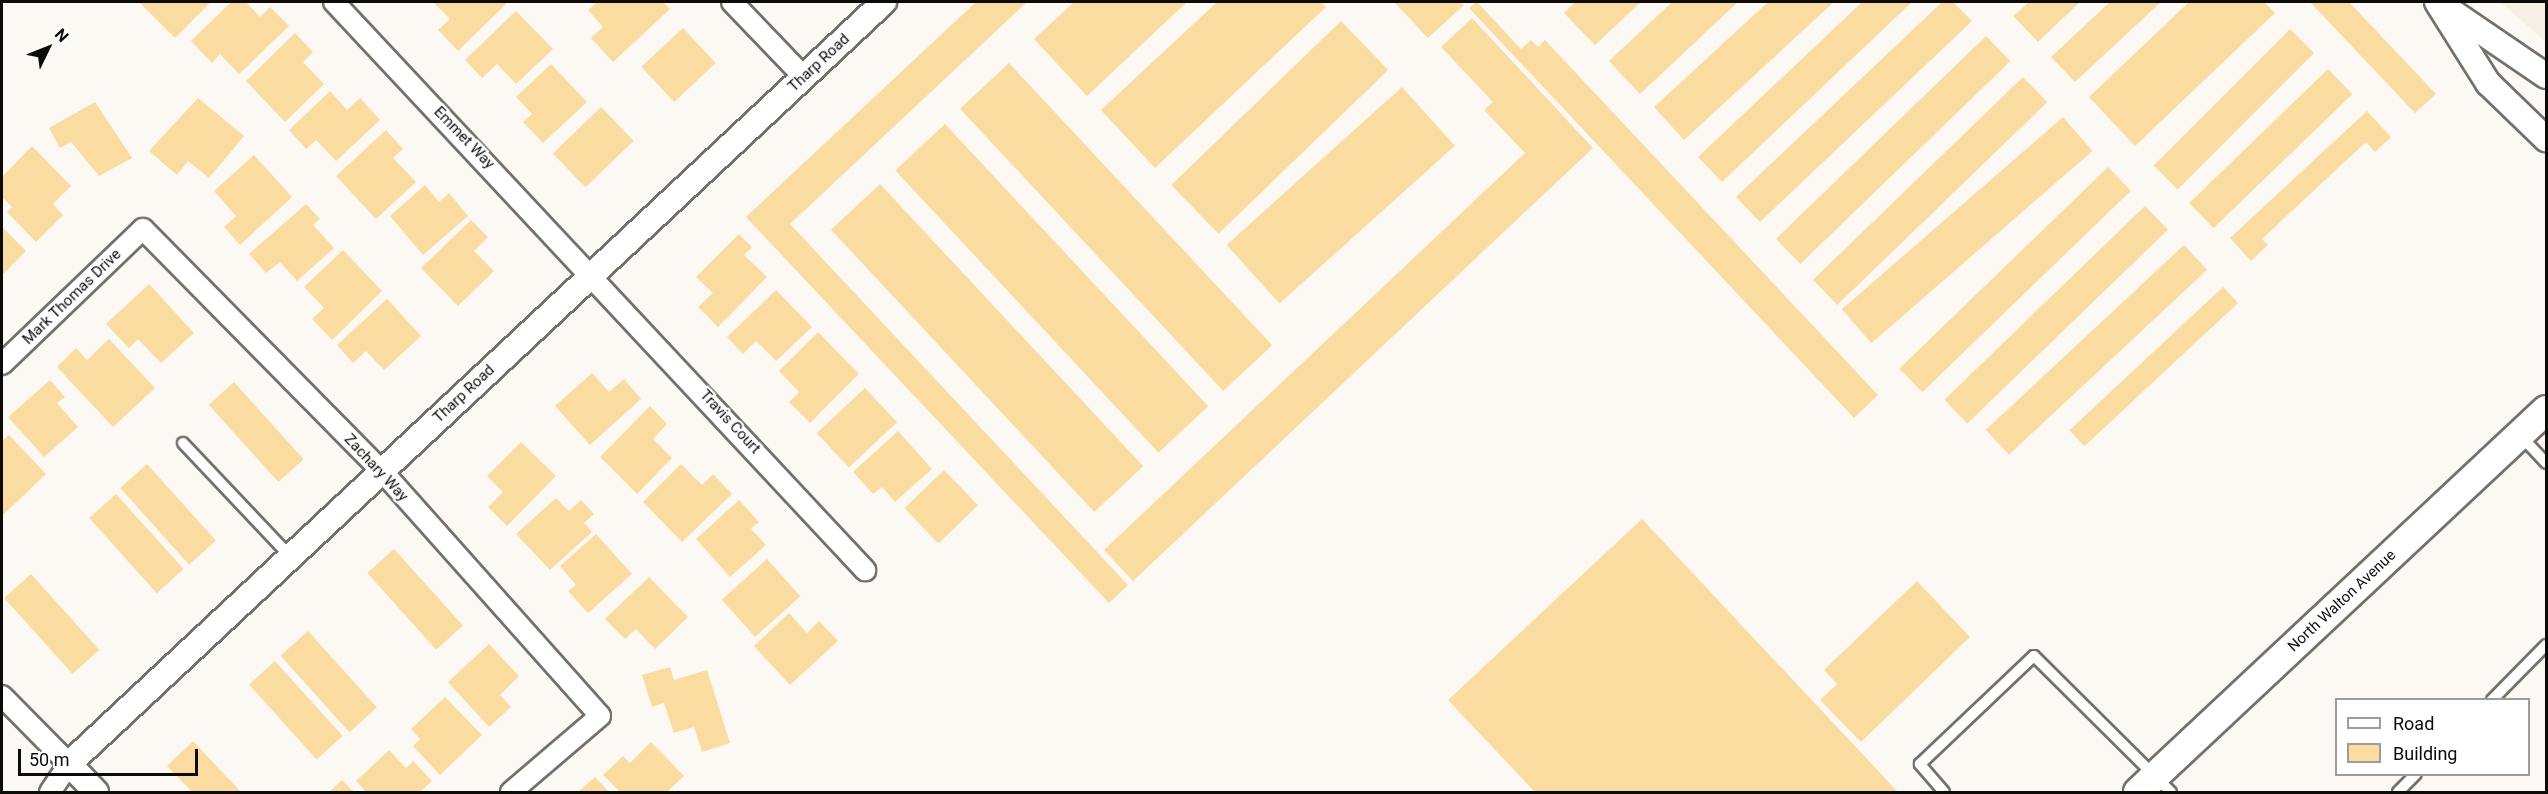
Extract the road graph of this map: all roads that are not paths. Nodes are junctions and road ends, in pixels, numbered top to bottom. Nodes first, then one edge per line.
1 (334, 2) edge
2 (732, 2) edge
3 (884, 2) edge
4 (2437, 2) edge
5 (2547, 76) edge
6 (804, 77) junction
7 (2547, 139) edge
8 (143, 230) joint
9 (594, 275) junction
10 (2, 364) edge
11 (2547, 410) edge
12 (2520, 435) junction
13 (183, 443) dead end
14 (2547, 463) edge
15 (381, 470) junction
16 (290, 556) junction
17 (865, 570) dead end
18 (2547, 645) edge
19 (2, 696) edge
20 (2493, 698) edge
21 (69, 764) junction
22 (2414, 776) edge
23 (2154, 788) edge
24 (50, 792) edge
25 (96, 792) edge
26 (511, 792) edge
27 (1944, 792) edge
28 (2398, 792) edge

1 - 9 street, Emmet Way
2 - 6 street
3 - 6 street, Tharp Road
4 - 5 street
4 - 7 street
6 - 9 street, Tharp Road
8 - 10 street, Mark Thomas Drive
8 - 15 street, Zachary Way
9 - 15 street, Tharp Road
9 - 17 street, Travis Court
11 - 12 main road, North Walton Avenue
12 - 14 lane
12 - 23 main road, North Walton Avenue
13 - 16 lane
15 - 16 street, Tharp Road
15 - 26 street, Zachary Way
16 - 21 street, Tharp Road
18 - 20 lane
19 - 21 street
21 - 24 street, Tharp Road
21 - 25 street
22 - 28 lane
23 - 27 lane

